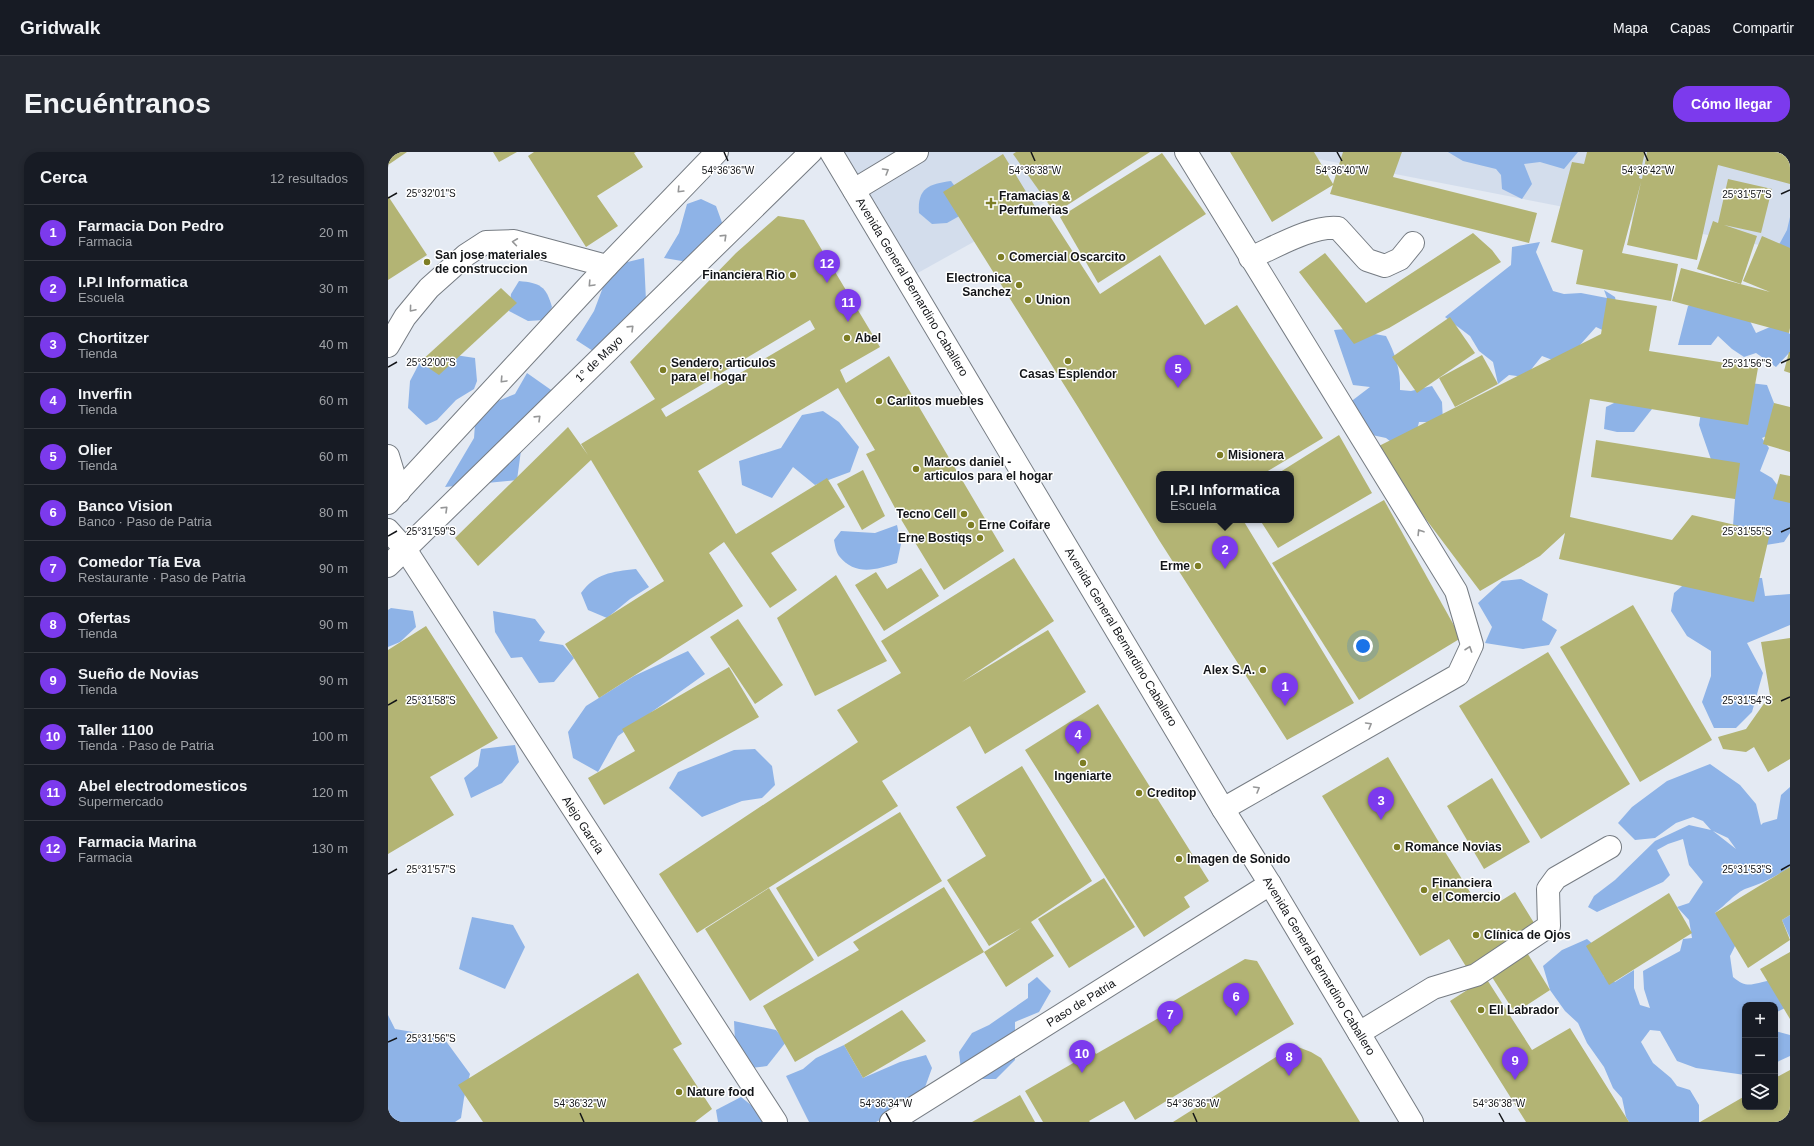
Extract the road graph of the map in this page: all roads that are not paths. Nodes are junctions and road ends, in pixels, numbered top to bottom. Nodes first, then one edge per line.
1 (717, 152) edge
2 (811, 152) edge
3 (830, 152) edge
4 (917, 152) edge
5 (1186, 152) edge
6 (854, 190) junction
7 (1413, 243) dead end
8 (1250, 258) junction
9 (607, 266) junction
10 (388, 346) edge
11 (388, 456) edge
12 (394, 497) edge
13 (388, 530) edge
14 (405, 549) junction
15 (388, 566) edge
16 (1223, 809) junction
17 (1610, 847) dead end
18 (1270, 884) junction
19 (1359, 1033) junction
20 (776, 1122) edge
21 (891, 1122) edge
22 (1412, 1122) edge

1 -> 9 street
14 -> 2 street, 1° de Mayo
3 - 6 street, Avenida General Bernardino Caballero
6 -> 4 street
5 - 8 street
6 - 16 street, Avenida General Bernardino Caballero
7 - 8 street
16 -> 8 street
9 -> 10 street
9 -> 12 street
11 - 12 street
13 - 14 street, Alejo García
14 - 15 street, 1° de Mayo
14 - 20 street, Alejo García
16 - 18 street, Avenida General Bernardino Caballero
17 - 19 street
18 - 19 street, Avenida General Bernardino Caballero
18 - 21 street, Paso de Patria
19 - 22 street, Avenida General Bernardino Caballero

